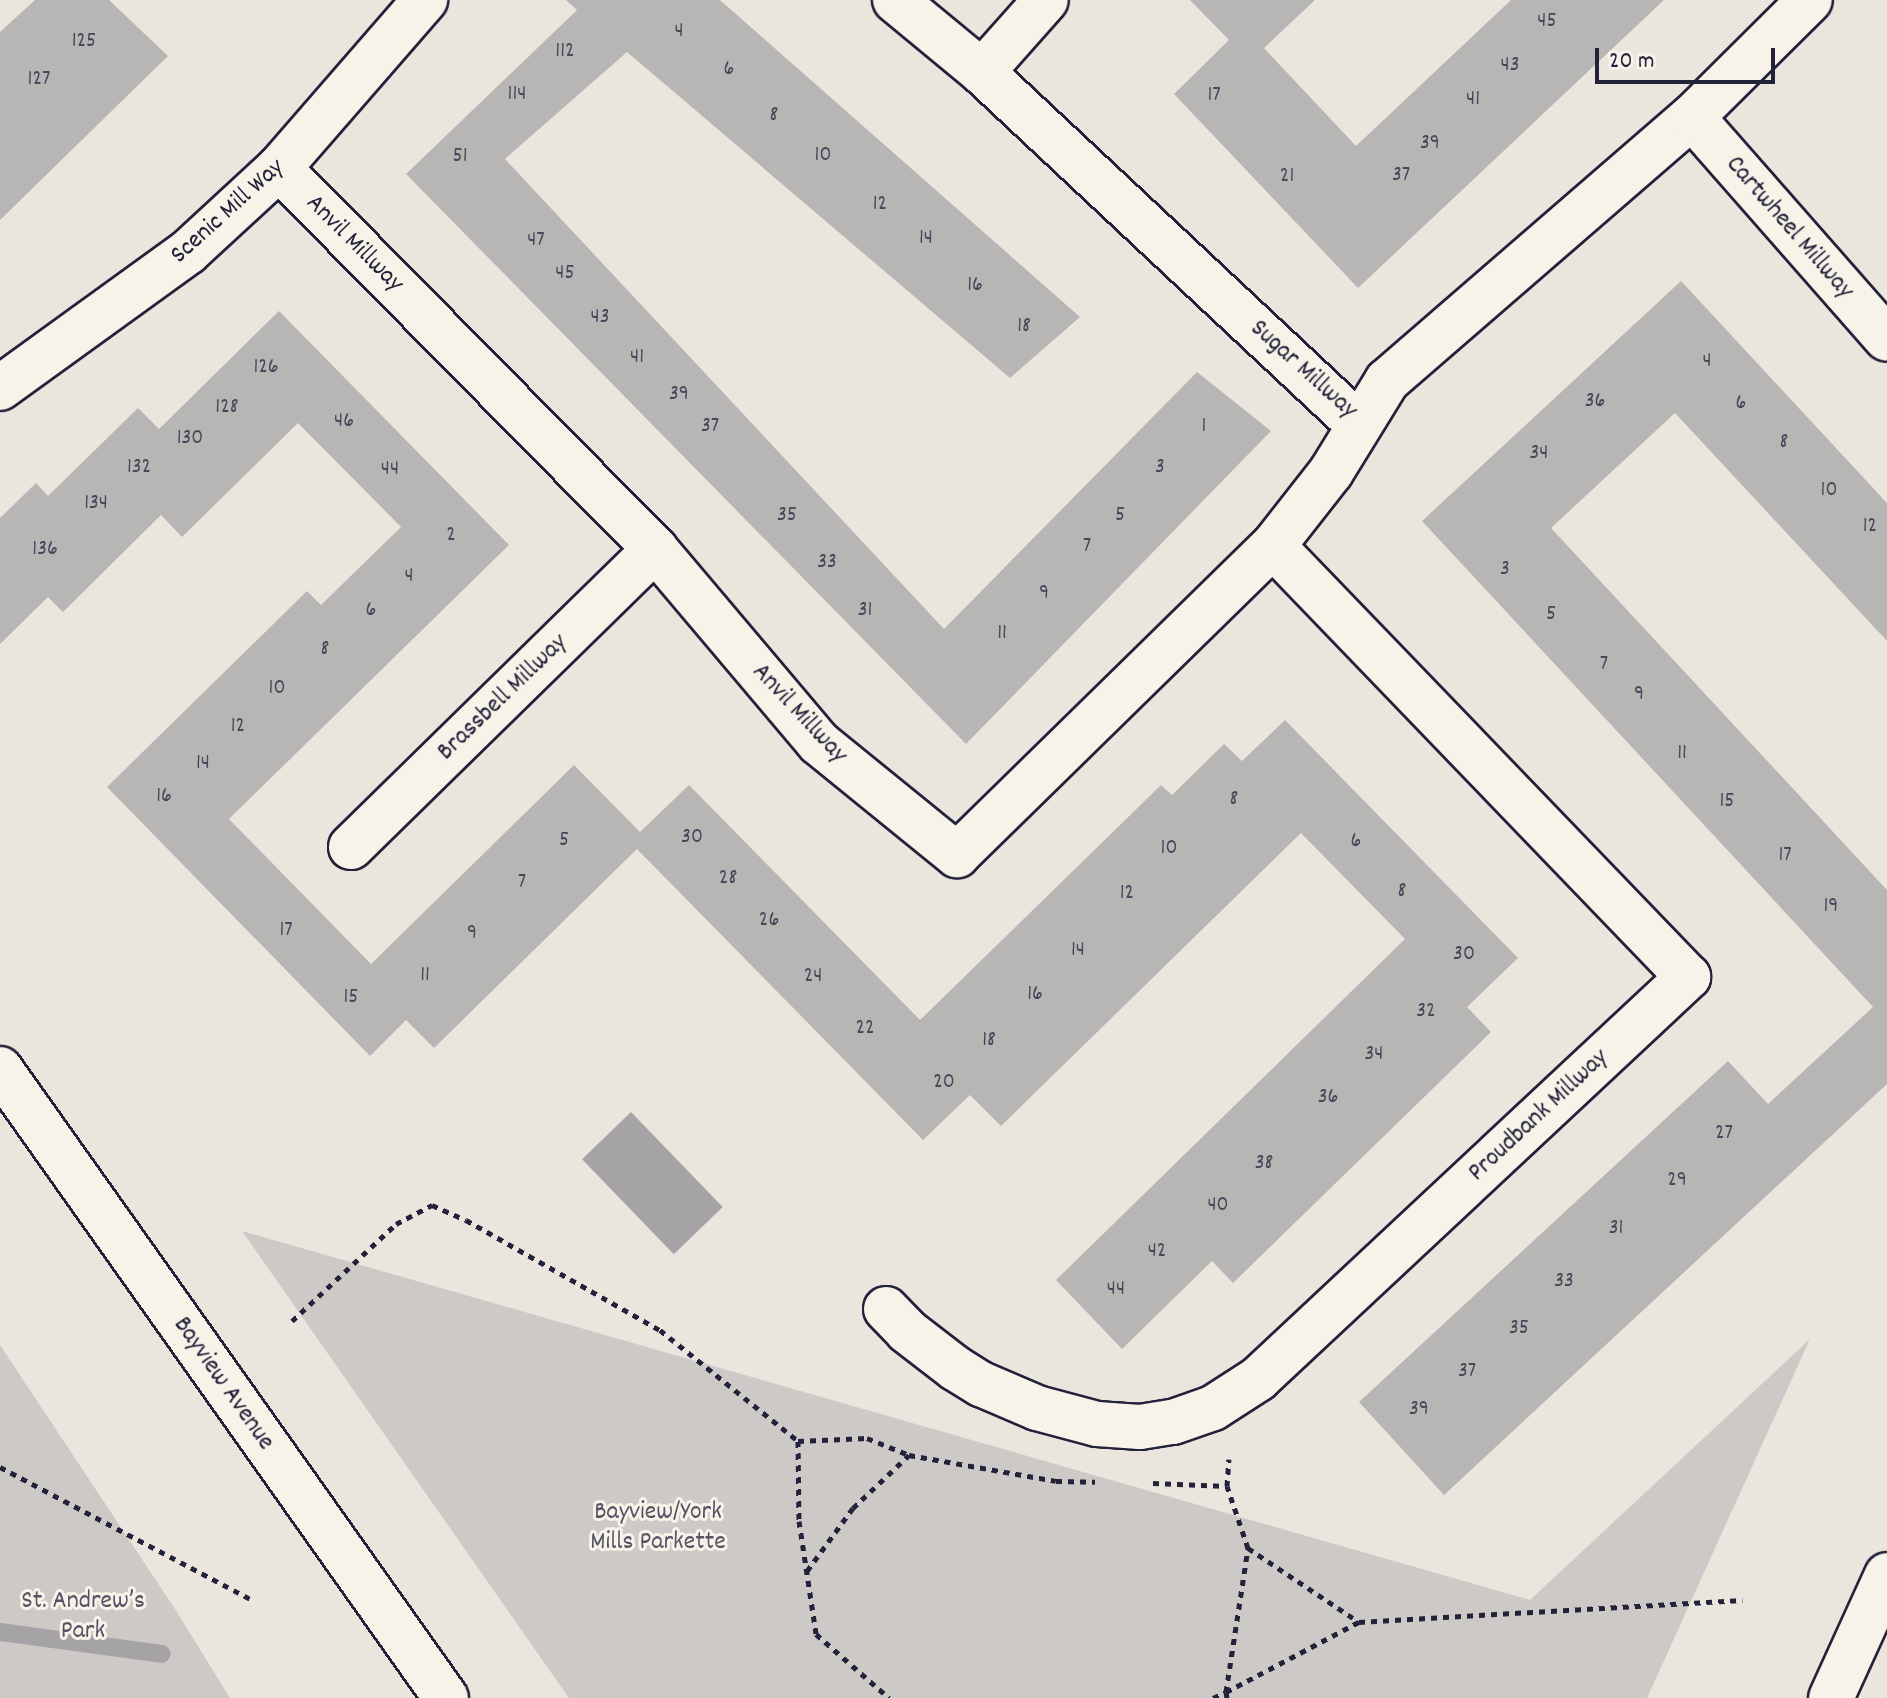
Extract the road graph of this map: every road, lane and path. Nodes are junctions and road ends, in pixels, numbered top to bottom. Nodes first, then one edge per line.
1 (425, 0) edge
2 (895, 0) edge
3 (1046, 0) edge
4 (1810, 0) edge
5 (982, 72) junction
6 (1692, 117) junction
7 (279, 168) junction
8 (1887, 339) edge
9 (0, 388) edge
10 (1359, 425) junction
11 (1273, 546) junction
12 (655, 549) junction
13 (351, 847) dead end
14 (0, 1069) edge
15 (886, 1309) dead end
16 (292, 1321) dead end
17 (909, 1455) dead end
18 (0, 1467) edge
19 (1227, 1486) dead end
20 (1248, 1548) junction
21 (807, 1572) junction
22 (1887, 1575) edge
23 (1742, 1600) dead end
24 (254, 1601) dead end
25 (1359, 1622) junction
26 (1226, 1695) edge
27 (446, 1698) edge
28 (889, 1698) edge
29 (1213, 1698) edge
30 (1831, 1698) edge

1 - 7 street, Scenic Mill Way
2 - 5 street, Sugar Millway
3 - 5 street
4 - 6 street, Sugar Millway
5 - 10 street, Sugar Millway
6 - 8 street, Cartwheel Millway
6 - 10 street, Sugar Millway
7 - 9 street, Scenic Mill Way
7 - 12 street, Anvil Millway
10 - 11 street, Anvil Millway
11 - 12 street, Anvil Millway
11 - 15 street, Proudbank Millway
12 - 13 street, Brassbell Millway
14 - 27 street, Bayview Avenue
16 - 21 path
17 - 21 path
18 - 24 path
19 - 20 path
20 - 25 path
20 - 26 path
21 - 28 path
22 - 30 street
23 - 25 path
25 - 26 path
26 - 29 path

